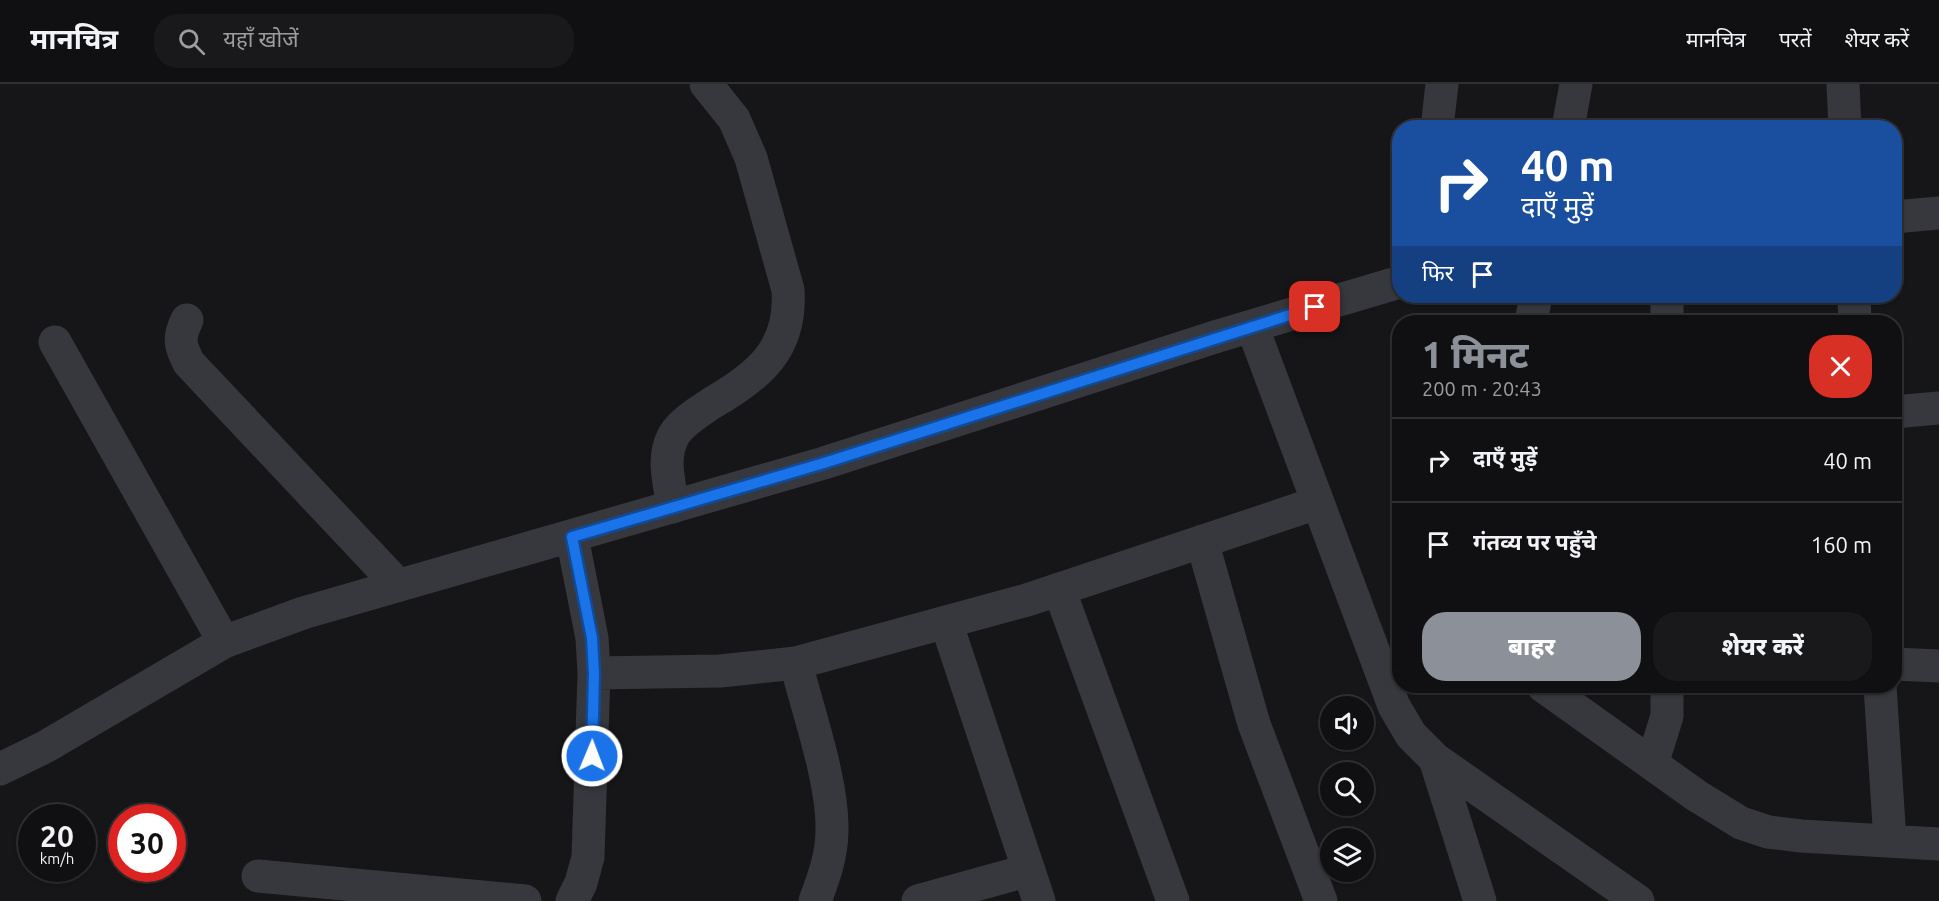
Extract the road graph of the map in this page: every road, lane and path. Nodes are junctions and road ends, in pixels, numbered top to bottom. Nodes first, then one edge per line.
1 (706, 84) edge
2 (1442, 84) edge
3 (1576, 84) edge
4 (1843, 84) edge
5 (1438, 120) edge
6 (1569, 120) edge
7 (1845, 120) edge
8 (1939, 213) edge
9 (1902, 216) edge
10 (1392, 284) edge
11 (187, 320) dead end
12 (1252, 326) junction
13 (55, 342) dead end
14 (1939, 408) edge
15 (1902, 411) edge
16 (1317, 503) junction
17 (673, 507) junction
18 (572, 537) junction
19 (1202, 542) junction
20 (398, 585) junction
21 (1059, 589) junction
22 (946, 622) junction
23 (224, 642) junction
24 (796, 663) junction
25 (1902, 664) edge
26 (1939, 666) edge
27 (594, 673) junction
28 (1553, 693) edge
29 (1667, 693) edge
30 (1880, 693) edge
31 (1435, 759) junction
32 (1652, 764) junction
33 (0, 769) edge
34 (1890, 841) junction
35 (1939, 844) edge
36 (1029, 870) junction
37 (258, 876) dead end
38 (316, 892) edge
39 (525, 901) edge
40 (572, 901) edge
41 (815, 901) edge
42 (918, 901) edge
43 (1039, 901) edge
44 (1173, 901) edge
45 (1321, 901) edge
46 (1480, 901) edge
47 (1638, 901) edge

1 - 17 street
2 - 5 street
3 - 6 street
4 - 7 street
8 - 9 street
10 - 12 street
11 - 20 street
12 - 16 street
12 - 17 street
13 - 23 street
14 - 15 street
16 - 19 street
16 - 31 street
17 - 18 street
18 - 20 street
18 - 27 street
19 - 21 street
19 - 45 street
20 - 23 street
21 - 22 street
21 - 44 street
22 - 24 street
22 - 36 street
23 - 33 street
24 - 27 street
24 - 41 street
25 - 26 street
27 - 40 street
28 - 32 street
29 - 32 street
30 - 34 street
31 - 46 street
31 - 47 street
32 - 34 street
34 - 35 street
36 - 42 street
36 - 43 street
37 - 38 street
38 - 39 street

